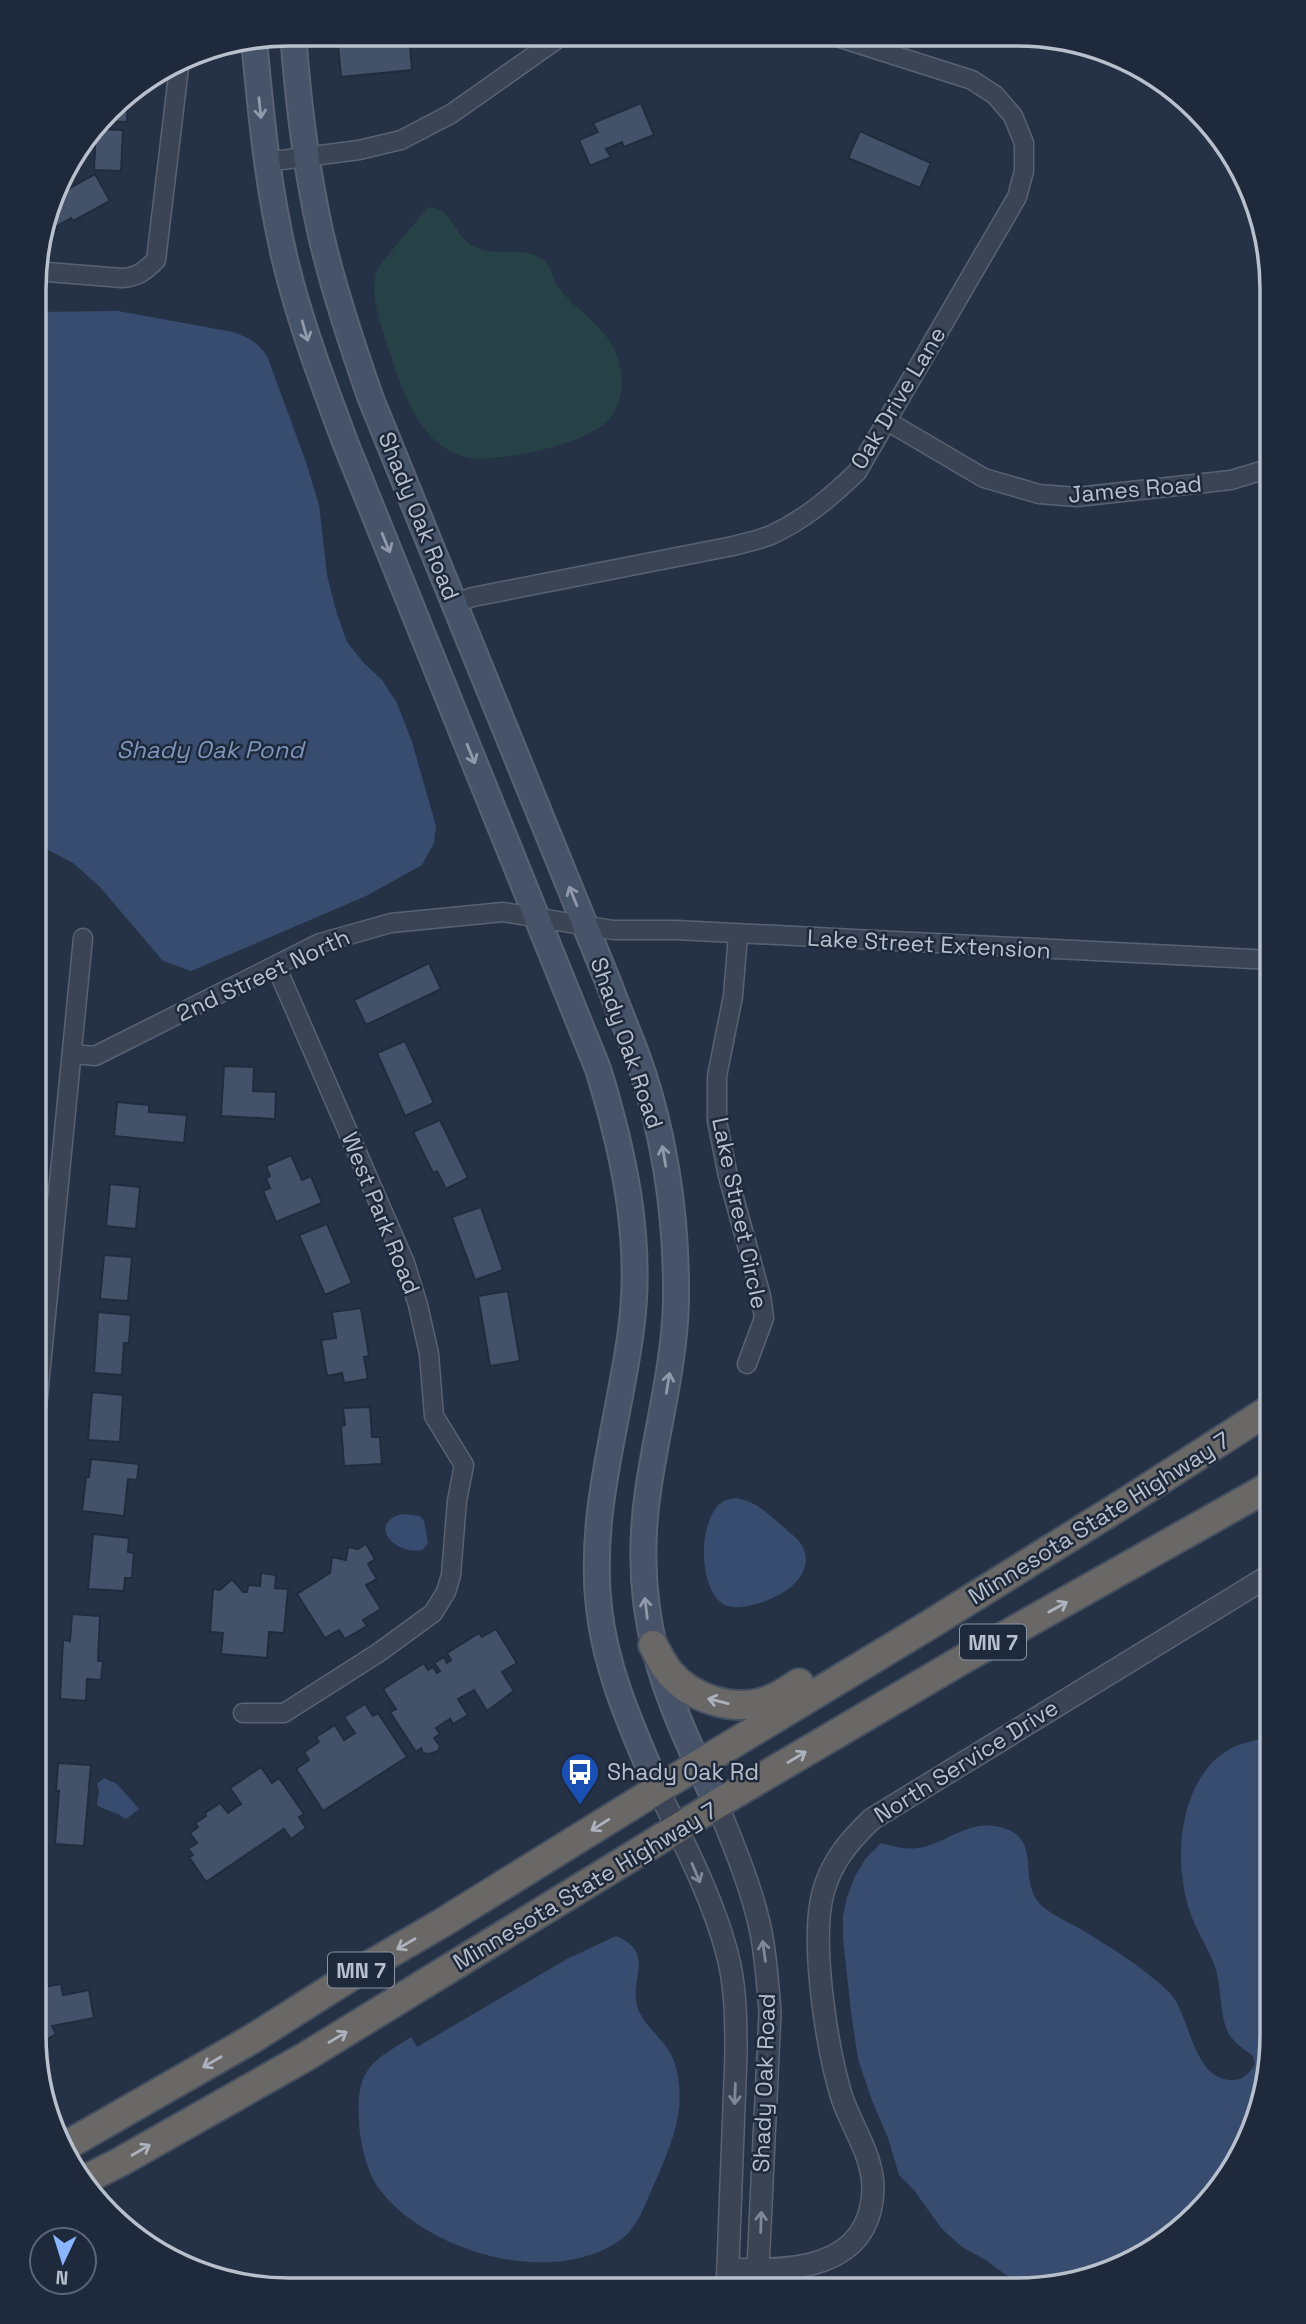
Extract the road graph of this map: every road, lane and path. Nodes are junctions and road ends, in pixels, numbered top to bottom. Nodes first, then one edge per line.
1 (294, 46) edge
2 (547, 46) edge
3 (865, 46) edge
4 (255, 48) edge
5 (178, 72) edge
6 (307, 156) junction
7 (266, 162) junction
8 (47, 272) edge
9 (887, 421) junction
10 (1260, 471) edge
11 (455, 603) junction
12 (538, 918) junction
13 (586, 927) junction
14 (738, 935) junction
15 (83, 938) dead end
16 (1260, 959) edge
17 (276, 966) junction
18 (72, 1054) junction
19 (46, 1316) edge
20 (747, 1364) dead end
21 (1260, 1416) edge
22 (1260, 1492) edge
23 (1126, 1502) junction
24 (1260, 1581) edge
25 (653, 1645) junction
26 (243, 1713) dead end
27 (698, 1765) junction
28 (658, 1788) junction
29 (717, 1804) junction
30 (677, 1830) junction
31 (71, 2143) edge
32 (91, 2177) edge
33 (727, 2278) edge
34 (758, 2278) edge
35 (764, 2278) edge

1 - 6 main road, Shady Oak Road
2 - 6 street
3 - 9 street, Oak Drive Lane
4 -> 7 main road, Shady Oak Road
5 - 8 street
6 - 7 street
6 - 11 main road, Shady Oak Road
7 -> 12 main road, Shady Oak Road
9 - 10 street, James Road
9 - 11 street, Oak Drive Lane
13 -> 11 main road, Shady Oak Road
12 - 13 street, 2nd Street North
12 - 17 street, 2nd Street North
12 - 28 main road, Shady Oak Road
13 - 14 street, Lake Street Extension
25 -> 13 main road, Shady Oak Road
14 - 16 street, Lake Street Extension
14 - 20 street, Lake Street Circle
15 - 18 street
17 - 18 street, 2nd Street North
17 - 26 street, West Park Road
18 - 19 street
21 - 23 highway, Minnesota State Highway 7 / MN 7
29 -> 22 highway, Minnesota State Highway 7 / MN 7
23 -> 25 highway
23 - 27 highway, Minnesota State Highway 7 / MN 7
24 - 35 street, North Service Drive
25 - 27 main road, Shady Oak Road
27 - 28 highway, Minnesota State Highway 7 / MN 7
27 - 29 main road, Shady Oak Road
28 - 30 street, Shady Oak Road
28 -> 31 highway, Minnesota State Highway 7 / MN 7
29 - 30 highway, Minnesota State Highway 7 / MN 7
34 -> 29 street, Shady Oak Road
32 -> 30 highway, Minnesota State Highway 7 / MN 7
30 -> 33 street, Shady Oak Road

